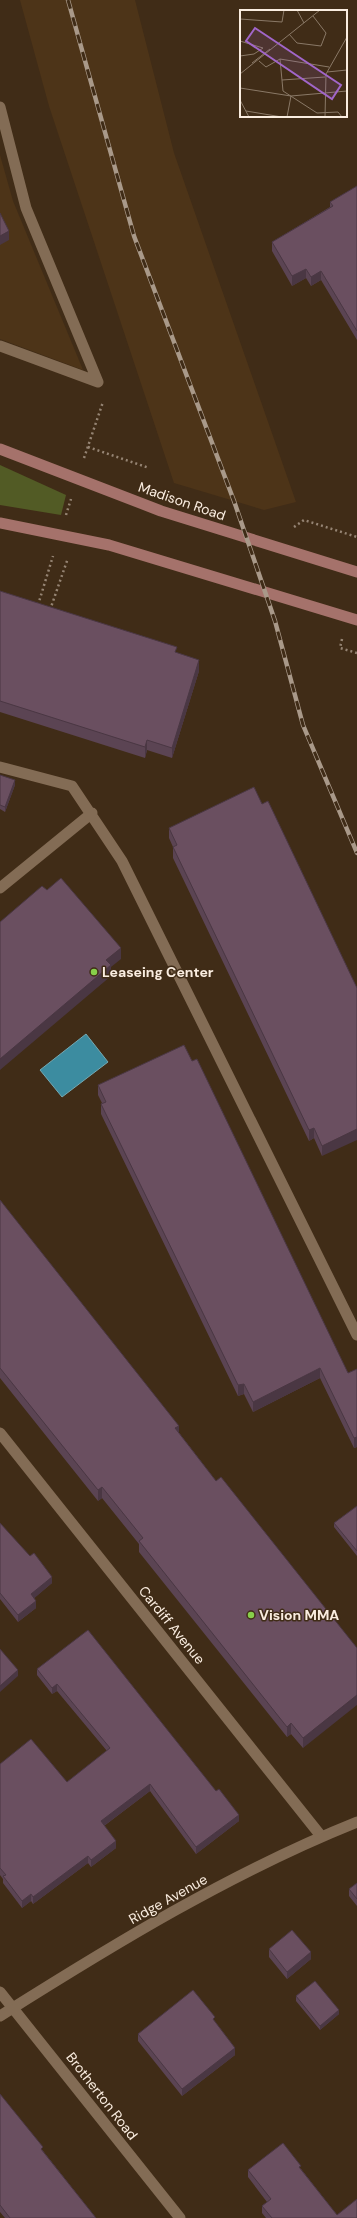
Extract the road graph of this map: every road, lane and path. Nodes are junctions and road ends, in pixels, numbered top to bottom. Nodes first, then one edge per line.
1 (0, 107) edge
2 (0, 346) edge
3 (98, 382) junction
4 (88, 447) junction
5 (0, 449) edge
6 (86, 451) dead end
7 (148, 468) dead end
8 (0, 523) edge
9 (294, 528) dead end
10 (357, 537) edge
11 (68, 558) dead end
12 (357, 572) edge
13 (38, 603) edge
14 (37, 608) edge
15 (49, 613) edge
16 (357, 620) edge
17 (342, 638) dead end
18 (357, 653) edge
19 (0, 767) edge
20 (92, 813) junction
21 (0, 888) edge
22 (357, 1335) edge
23 (0, 1434) edge
24 (357, 1822) edge
25 (321, 1836) junction
26 (0, 1992) edge
27 (13, 2008) junction
28 (0, 2016) edge
29 (180, 2218) edge

1 - 3 street
2 - 3 street
3 - 4 path
4 - 6 path
4 - 7 path
5 - 12 main road, Madison Road
8 - 16 main road
9 - 10 path
11 - 15 path
13 - 14 path
17 - 18 path
19 - 20 street
20 - 21 street
20 - 22 street
23 - 25 street, Cardiff Avenue
24 - 25 street, Ridge Avenue
25 - 27 street, Ridge Avenue
26 - 27 street, Brotherton Road
27 - 28 street, Ridge Avenue
27 - 29 street, Brotherton Road

